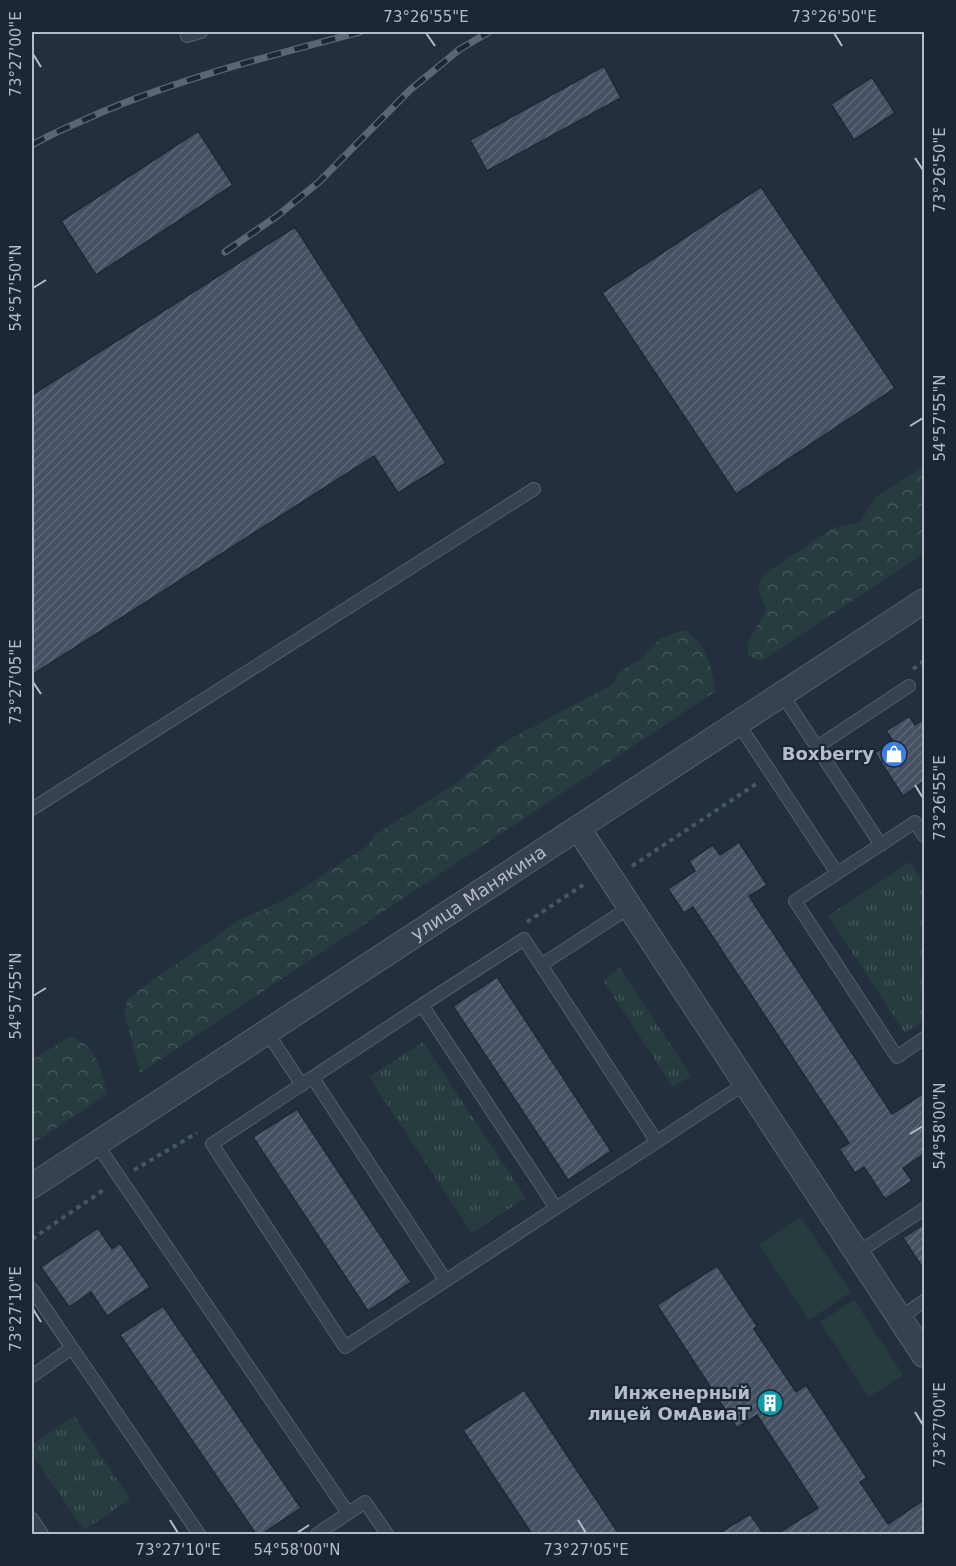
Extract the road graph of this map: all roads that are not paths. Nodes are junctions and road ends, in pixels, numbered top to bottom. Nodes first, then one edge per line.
1 (186, 32) edge
2 (201, 32) edge
3 (534, 489) dead end
4 (924, 601) edge
5 (909, 686) dead end
6 (782, 694) junction
7 (738, 723) junction
8 (817, 747) junction
9 (32, 809) edge
10 (578, 828) junction
11 (924, 836) edge
12 (881, 845) junction
13 (837, 873) junction
14 (630, 907) junction
15 (541, 965) junction
16 (422, 1005) junction
17 (267, 1032) junction
18 (924, 1038) edge
19 (313, 1078) junction
20 (746, 1083) junction
21 (302, 1085) junction
22 (657, 1142) junction
23 (96, 1143) junction
24 (32, 1186) edge
25 (556, 1208) junction
26 (924, 1209) edge
27 (857, 1253) junction
28 (446, 1281) junction
29 (32, 1289) edge
30 (924, 1301) edge
31 (900, 1317) junction
32 (72, 1348) junction
33 (924, 1355) edge
34 (32, 1376) edge
35 (348, 1513) junction
36 (32, 1519) edge
37 (42, 1534) edge
38 (199, 1534) edge
39 (316, 1534) edge
40 (387, 1534) edge

1 - 2 lane
3 - 9 lane
4 - 6 street, улица Манякина
5 - 8 lane
6 - 7 street, улица Манякина
6 - 8 lane
7 - 10 street, улица Манякина
7 - 13 lane
8 - 12 lane
10 - 14 street
10 - 17 street, улица Манякина
11 - 12 lane
12 - 13 lane
13 - 18 lane
14 - 15 lane
14 - 20 street
15 - 16 lane
15 - 22 lane
16 - 19 lane
16 - 25 lane
17 - 21 lane
17 - 23 street, улица Манякина
19 - 21 lane
19 - 28 lane
20 - 22 lane
20 - 27 street
21 - 28 lane
22 - 25 lane
23 - 24 street, улица Манякина
23 - 35 lane
25 - 28 lane
26 - 27 lane
27 - 31 street
29 - 32 lane
30 - 31 lane
31 - 33 street
32 - 34 lane
32 - 38 lane
35 - 39 lane
35 - 40 lane
36 - 37 lane

